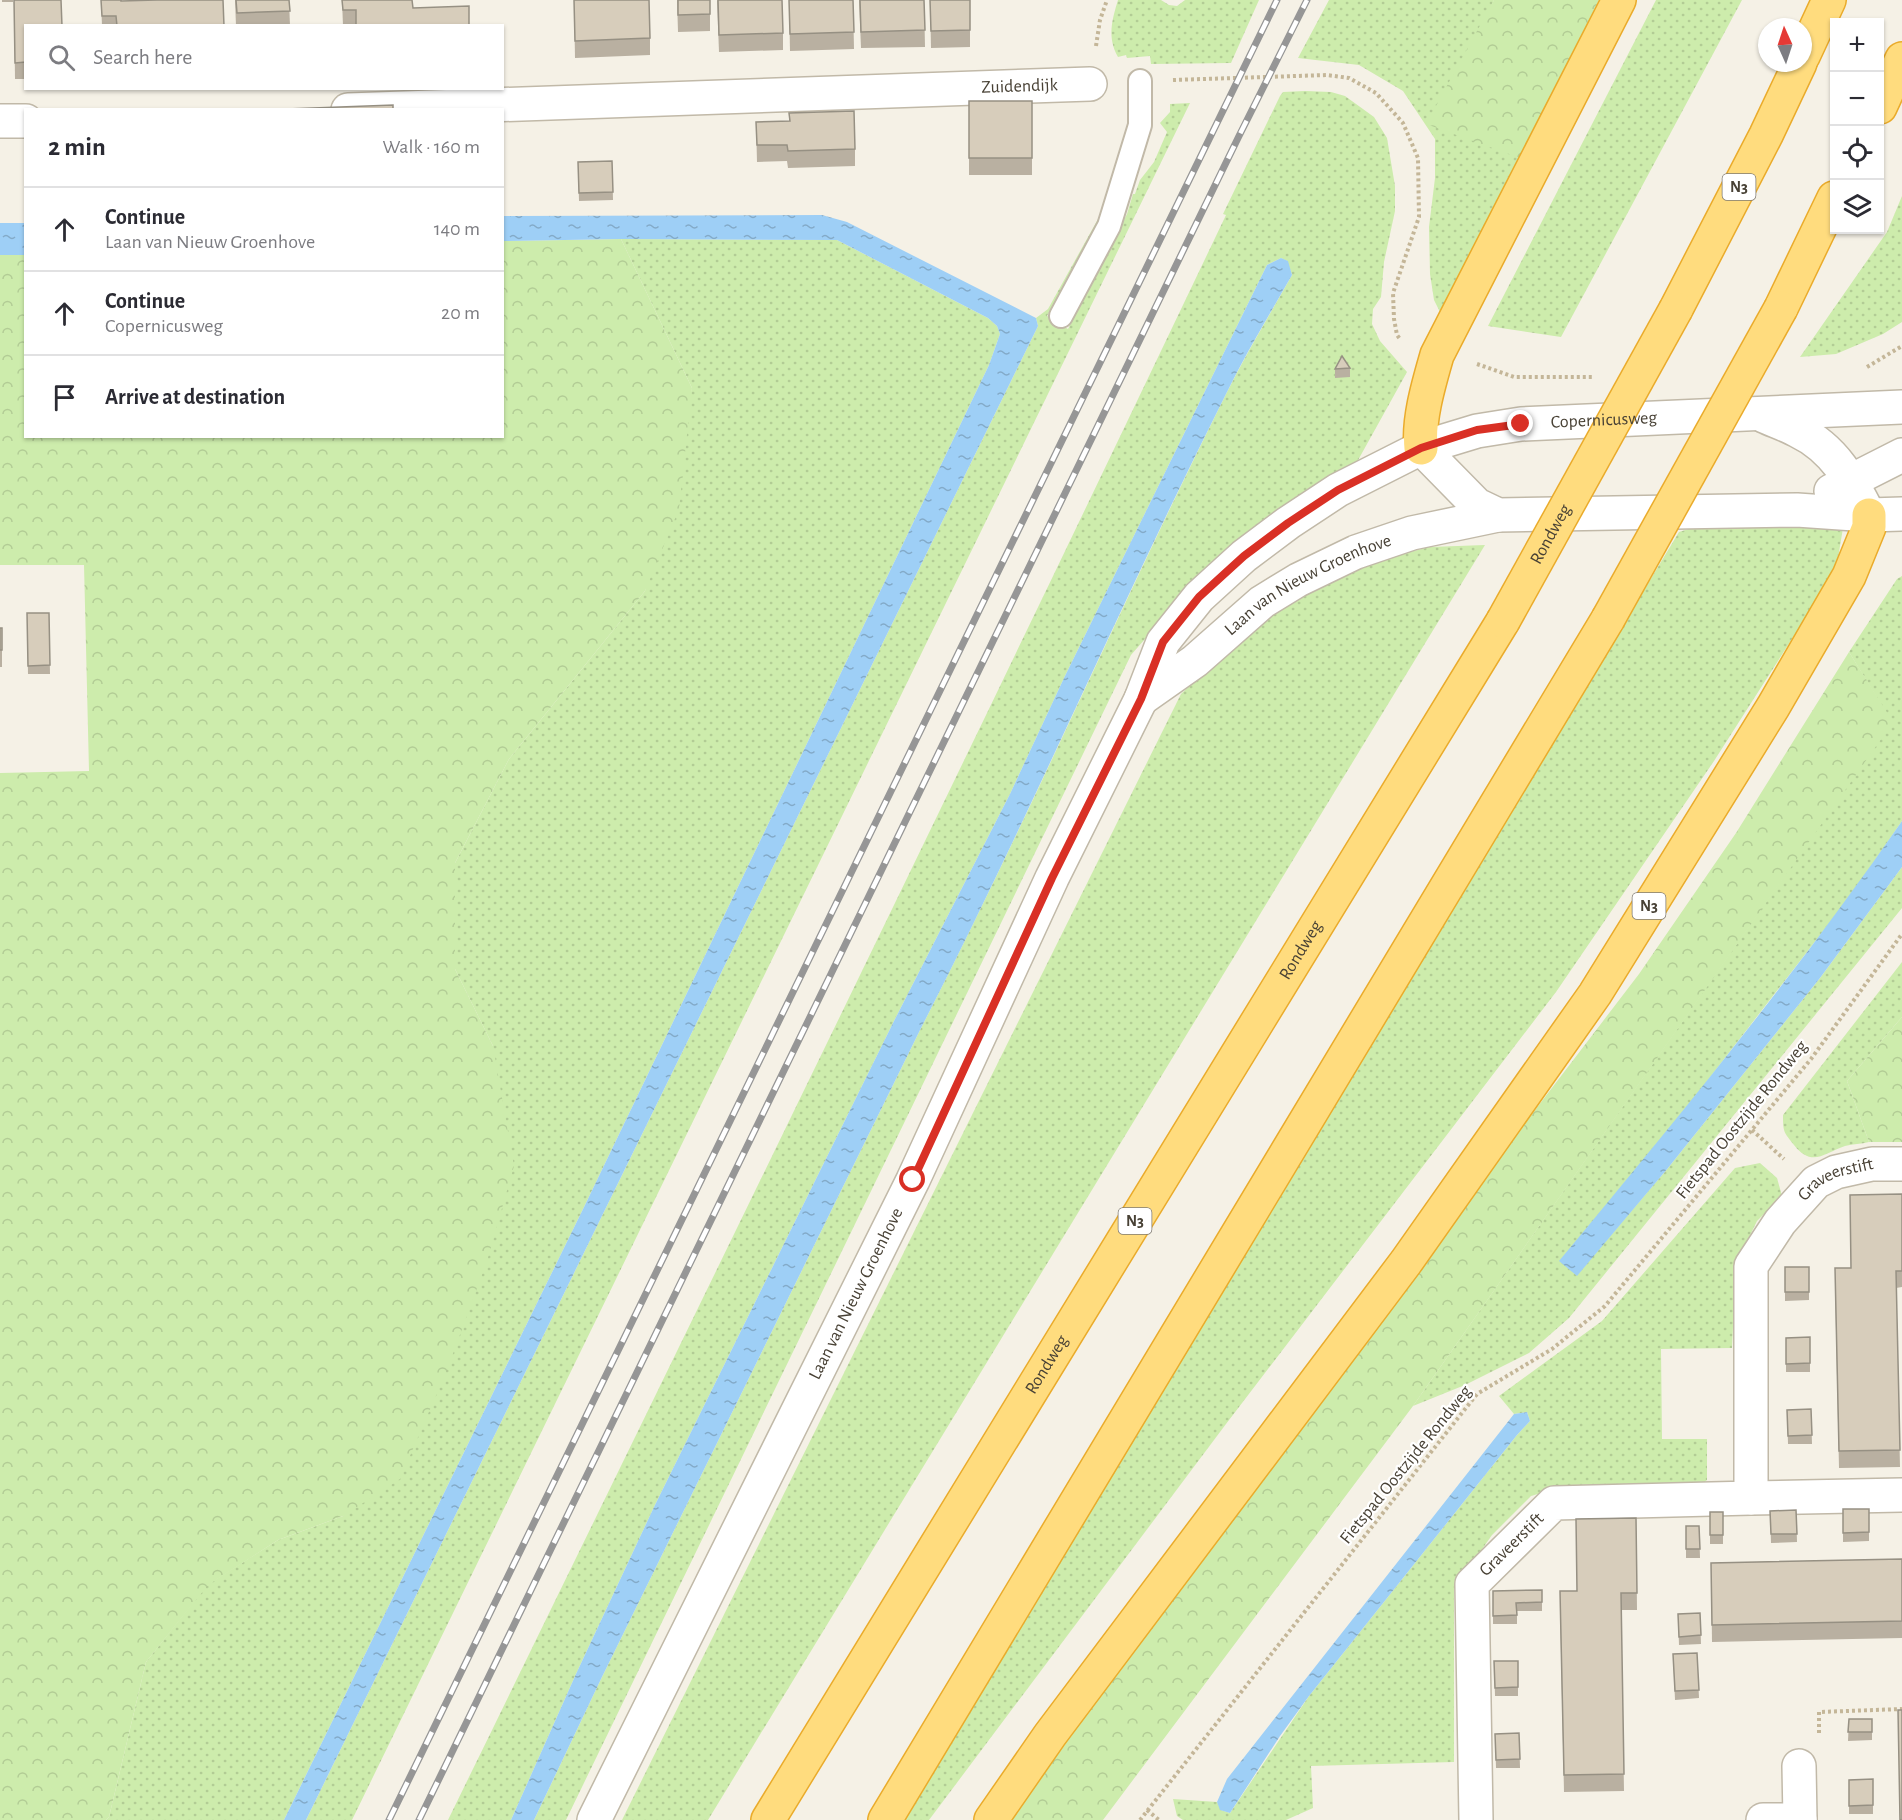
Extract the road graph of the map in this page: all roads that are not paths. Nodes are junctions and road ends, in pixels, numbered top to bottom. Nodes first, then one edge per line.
1 (1619, 0) edge
2 (1829, 0) edge
3 (1812, 37) edge
4 (1902, 59) edge
5 (1796, 72) edge
6 (1140, 81) road end
7 (1090, 84) dead end
8 (1884, 98) edge
9 (405, 108) edge
10 (24, 121) edge
11 (0, 122) edge
12 (1830, 206) edge
13 (1061, 316) dead end
14 (1902, 407) edge
15 (1760, 414) junction
16 (1421, 448) junction
17 (1902, 455) edge
18 (1851, 480) junction
19 (1797, 510) junction
20 (1902, 514) edge
21 (1498, 515) junction
22 (1869, 515) junction
23 (1141, 699) junction
24 (1902, 1164) edge
25 (1902, 1495) edge
26 (1751, 1498) junction
27 (1799, 1766) road end
28 (594, 1820) edge
29 (768, 1820) edge
30 (885, 1820) edge
31 (991, 1820) edge
32 (1476, 1820) edge
33 (1763, 1820) edge
34 (1800, 1820) edge

1 - 16 highway
2 - 3 highway
4 - 8 highway
5 - 29 highway, Rondweg / N3, bridge
6 - 13 lane
7 - 9 street, Zuidendijk
10 - 11 street
12 - 30 highway, bridge
14 - 15 street, Copernicusweg
15 - 16 street, Copernicusweg
15 - 18 street, Copernicusweg
16 - 21 street
16 - 23 street, Laan van Nieuw Groenhove
17 - 18 street
18 - 19 street
18 - 22 street, Copernicusweg
19 - 21 street
19 - 22 street
20 - 22 street
21 - 23 street, Laan van Nieuw Groenhove
22 - 31 highway, N3
23 - 28 street, Laan van Nieuw Groenhove
24 - 26 street, Graveerstift
25 - 26 street, Graveerstift
26 - 32 street, Graveerstift
27 - 34 street
33 - 34 street

